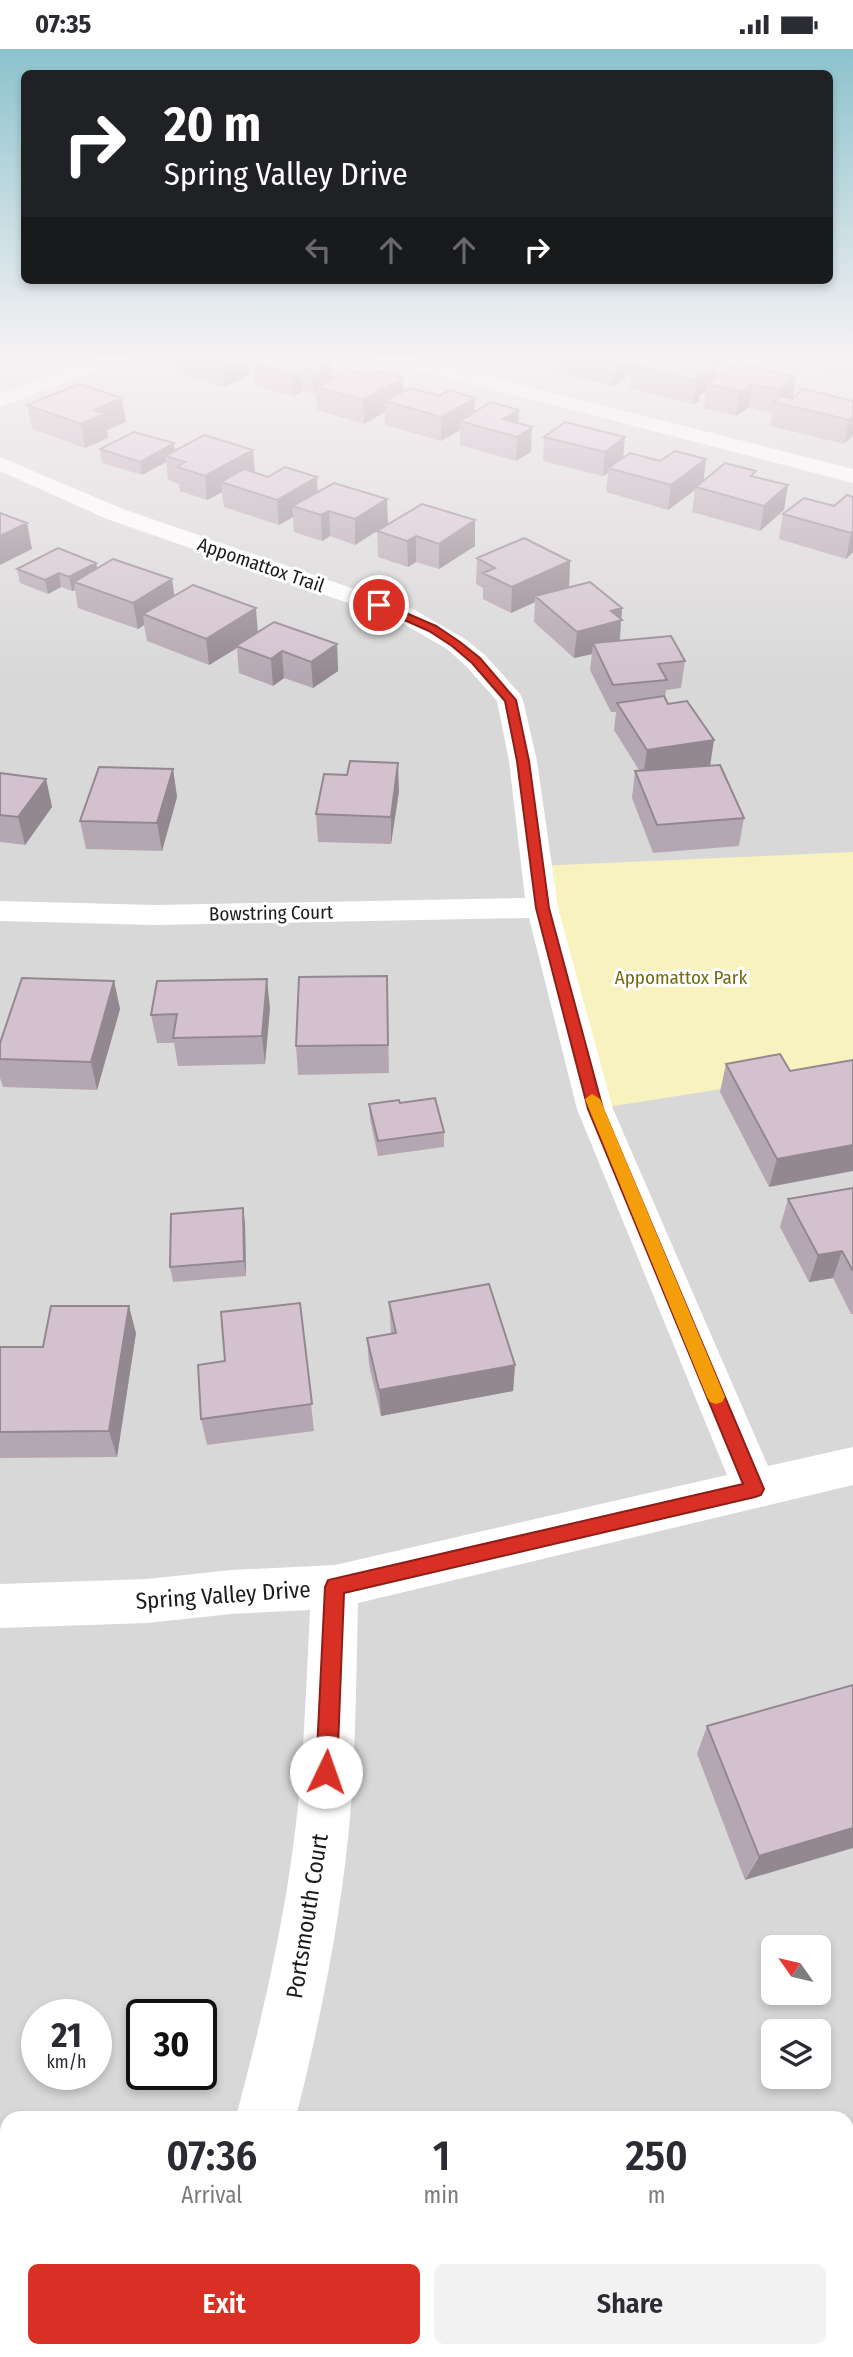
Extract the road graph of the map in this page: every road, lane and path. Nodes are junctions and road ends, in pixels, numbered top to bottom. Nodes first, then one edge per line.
1 (2, 464) edge
2 (805, 464) edge
3 (853, 476) edge
4 (542, 908) junction
5 (0, 911) edge
6 (853, 1466) edge
7 (755, 1489) junction
8 (335, 1587) junction
9 (0, 1607) edge
10 (267, 2111) edge

1 - 4 street, Appomattox Trail
2 - 3 street
4 - 5 street, Bowstring Court
4 - 7 street, Appomattox Trail
6 - 7 street, Spring Valley Drive
7 - 8 street, Spring Valley Drive
8 - 9 street, Spring Valley Drive
8 - 10 street, Portsmouth Court

